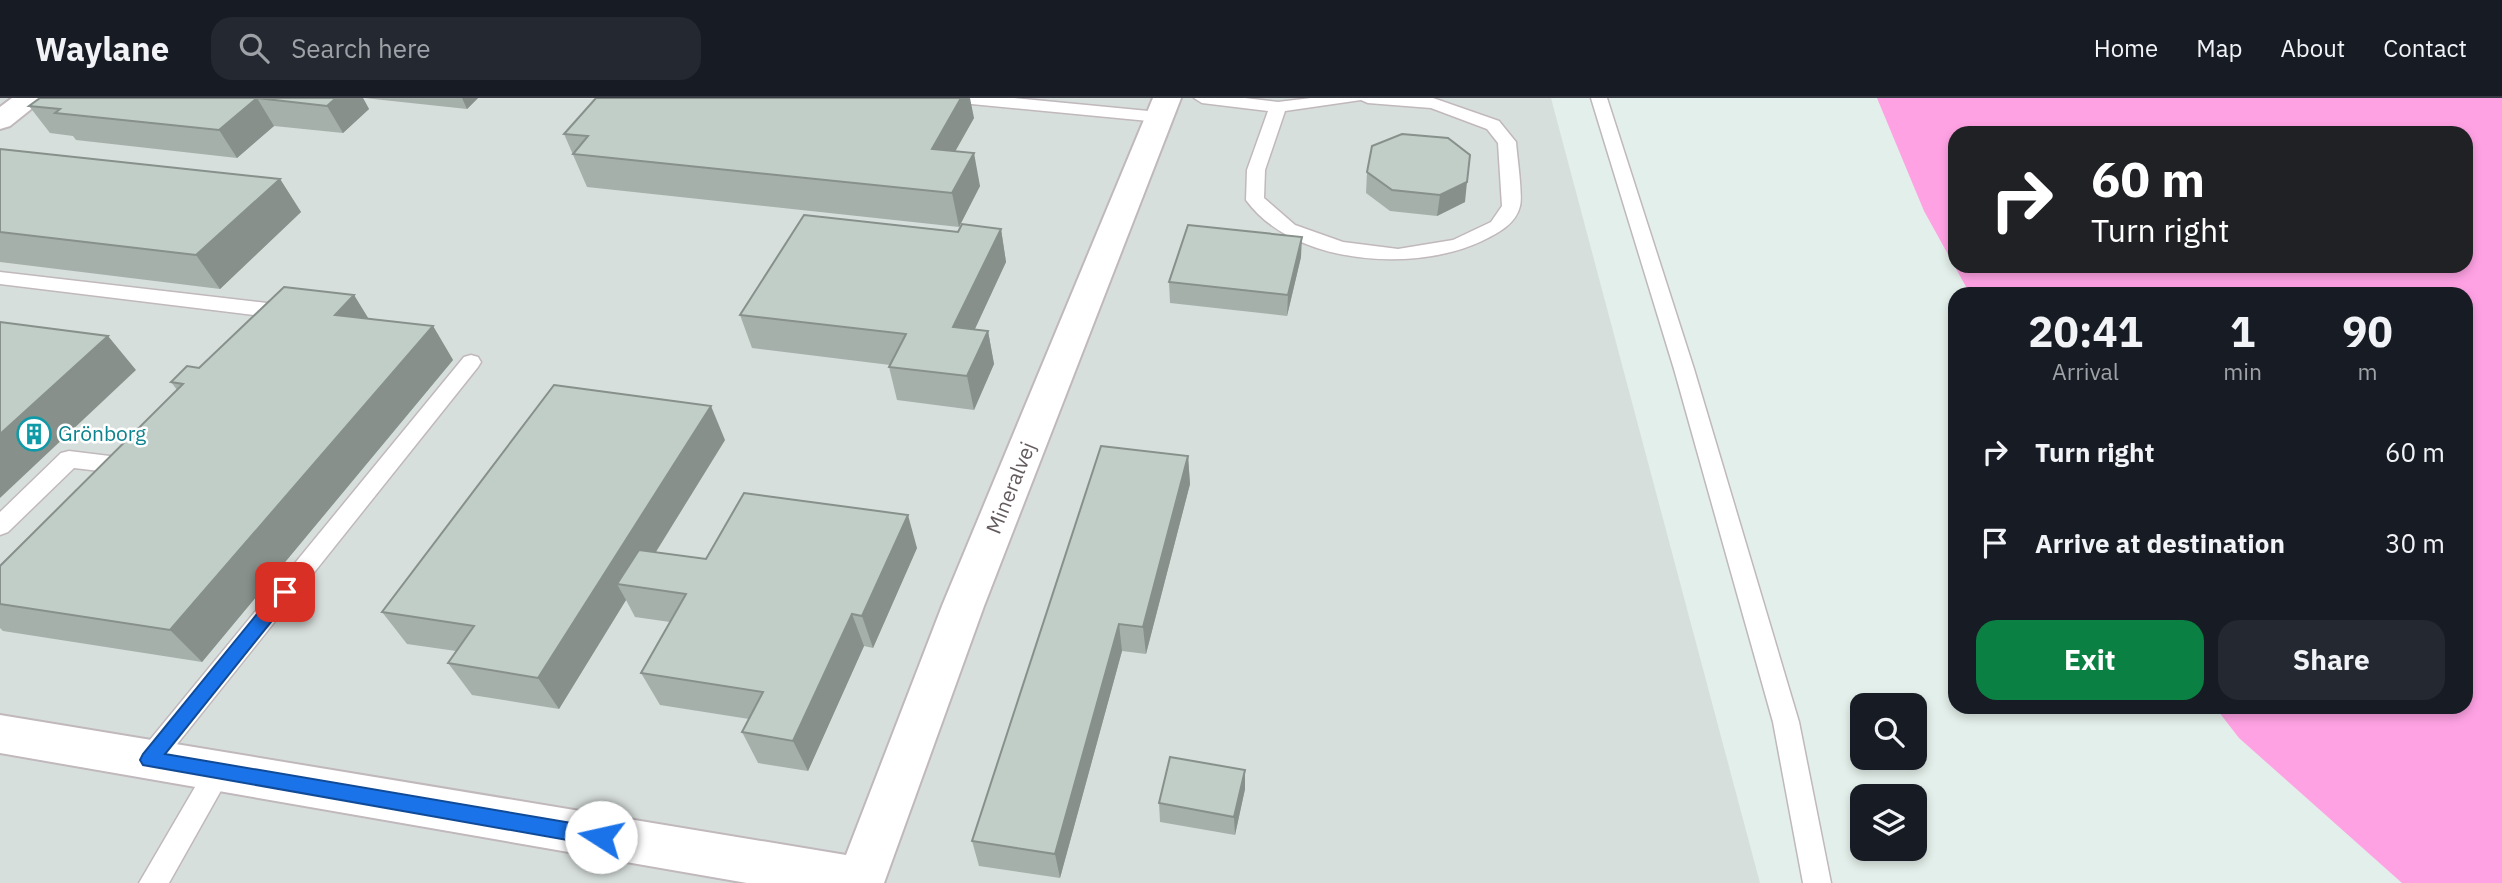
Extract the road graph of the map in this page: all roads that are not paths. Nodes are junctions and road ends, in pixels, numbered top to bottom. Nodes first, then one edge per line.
1 (31, 98) edge
2 (961, 98) edge
3 (1202, 98) edge
4 (1354, 98) edge
5 (1368, 98) edge
6 (1598, 98) edge
7 (1163, 107) edge
8 (1278, 107) junction
9 (0, 120) edge
10 (4, 282) edge
11 (266, 332) edge
12 (471, 362) dead end
13 (153, 448) edge
14 (134, 467) junction
15 (115, 487) edge
16 (0, 526) edge
17 (0, 734) edge
18 (149, 760) junction
19 (219, 771) junction
20 (867, 882) edge
21 (153, 883) edge
22 (1817, 883) edge

1 - 9 street
2 - 7 lane
3 - 8 lane
4 - 8 lane
5 - 8 lane
6 - 22 lane
7 - 20 street, Mineralvej
10 - 11 lane
12 - 18 lane
13 - 14 lane
14 - 15 lane
14 - 16 lane
17 - 18 street, Mineralvej
18 - 19 street, Mineralvej
19 - 20 street, Mineralvej
19 - 21 lane

